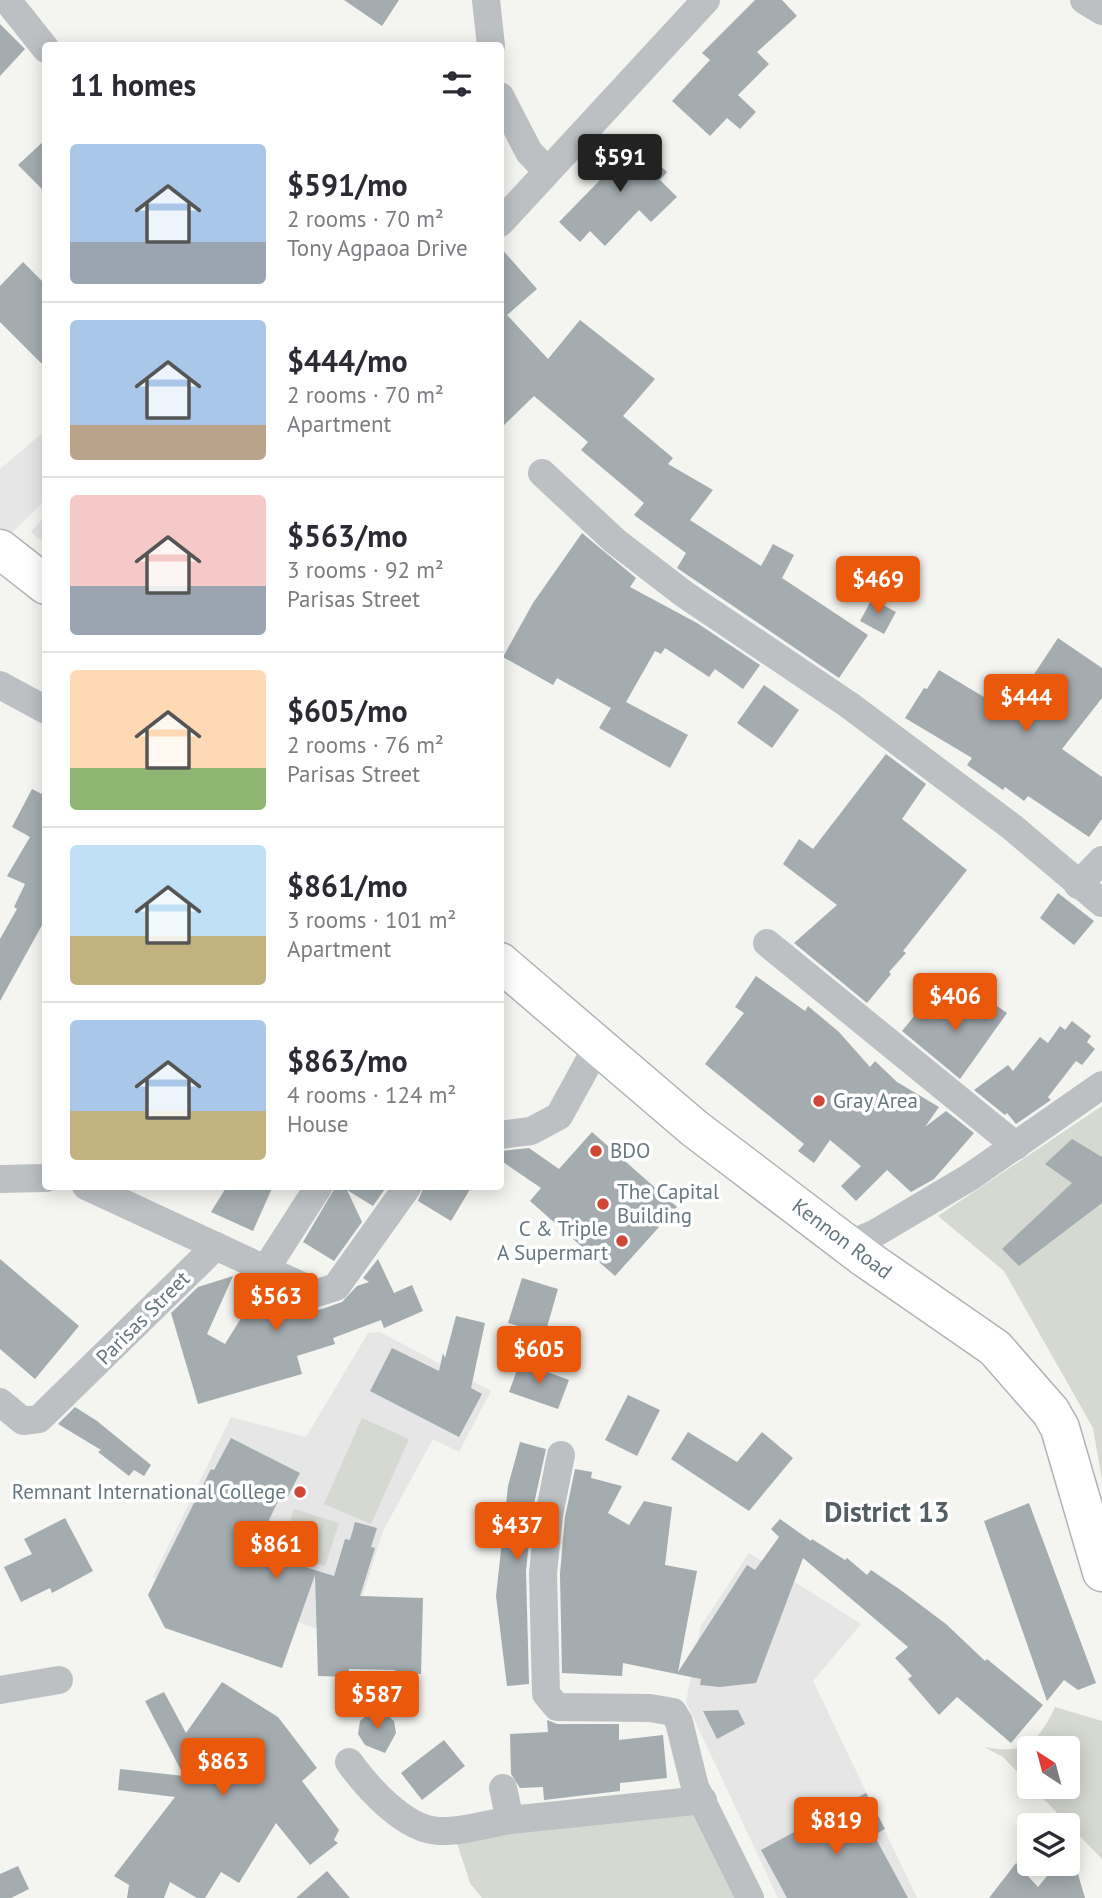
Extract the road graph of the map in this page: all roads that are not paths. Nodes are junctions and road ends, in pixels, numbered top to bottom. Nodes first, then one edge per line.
1 (7, 0) edge
2 (486, 0) edge
3 (1084, 0) edge
4 (694, 6) edge
5 (1102, 11) edge
6 (491, 42) edge
7 (42, 44) edge
8 (504, 104) edge
9 (547, 171) junction
10 (504, 219) edge
11 (542, 473) dead end
12 (0, 548) edge
13 (42, 582) edge
14 (0, 685) edge
15 (42, 708) edge
16 (1102, 860) edge
17 (1078, 885) junction
18 (1102, 903) edge
19 (767, 943) dead end
20 (504, 965) edge
21 (598, 1045) junction
22 (1102, 1085) edge
23 (504, 1134) edge
24 (1016, 1146) junction
25 (42, 1178) edge
26 (0, 1179) edge
27 (95, 1190) edge
28 (316, 1190) edge
29 (405, 1190) edge
30 (862, 1245) junction
31 (216, 1246) junction
32 (265, 1270) junction
33 (0, 1402) edge
34 (561, 1455) dead end
35 (1102, 1572) edge
36 (59, 1680) dead end
37 (0, 1690) edge
38 (349, 1762) dead end
39 (503, 1788) dead end
40 (703, 1800) junction
41 (510, 1820) junction
42 (750, 1898) edge

1 - 7 street
2 - 6 street
3 - 5 street
4 - 9 street
8 - 9 street
9 - 10 street
11 - 17 street
12 - 13 highway
14 - 15 street
16 - 17 street
17 - 18 street
19 - 24 street
20 - 21 highway, Kennon Road
21 - 23 street
21 - 30 highway, Kennon Road
22 - 24 street
24 - 30 street
25 - 26 street
27 - 31 street
28 - 32 street
29 - 32 street
30 - 35 highway, Kennon Road
31 - 32 street
31 - 33 street, Parisas Street
34 - 40 street
36 - 37 street
38 - 41 street
39 - 41 street
40 - 41 street
40 - 42 street

